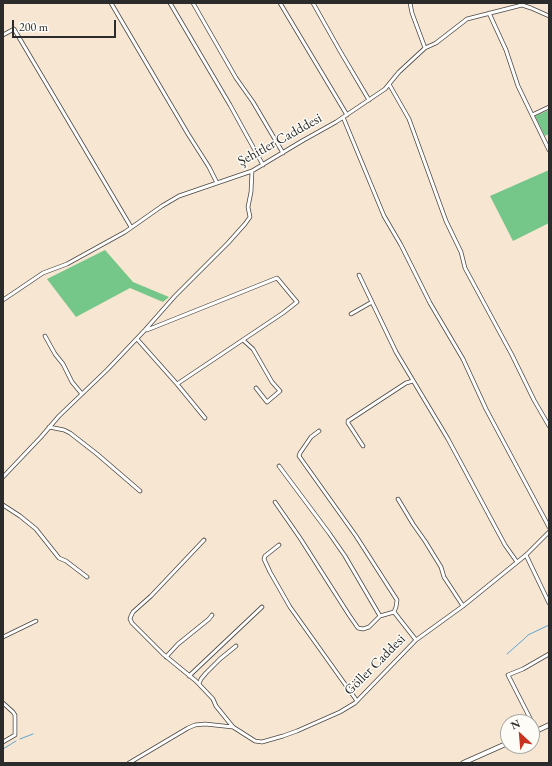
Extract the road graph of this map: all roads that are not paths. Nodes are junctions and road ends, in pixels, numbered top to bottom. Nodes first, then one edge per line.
1 (111, 3) edge
2 (170, 3) edge
3 (193, 3) edge
4 (280, 3) edge
5 (313, 3) edge
6 (410, 3) edge
7 (520, 5) edge
8 (489, 13) junction
9 (549, 16) edge
10 (3, 35) edge
11 (425, 48) junction
12 (389, 84) junction
13 (370, 100) junction
14 (549, 107) edge
15 (347, 115) junction
16 (532, 115) junction
17 (343, 117) junction
18 (549, 150) edge
19 (282, 153) junction
20 (263, 165) junction
21 (252, 171) junction
22 (217, 183) junction
23 (131, 227) junction
24 (358, 275) dead end
25 (3, 300) edge
26 (372, 302) junction
27 (351, 314) dead end
28 (145, 330) junction
29 (45, 336) dead end
30 (137, 339) junction
31 (243, 340) junction
32 (413, 381) junction
33 (178, 384) junction
34 (256, 388) dead end
35 (82, 394) junction
36 (205, 418) dead end
37 (549, 426) edge
38 (49, 428) junction
39 (320, 431) dead end
40 (363, 446) dead end
41 (279, 466) dead end
42 (3, 477) edge
43 (140, 492) dead end
44 (398, 499) dead end
45 (275, 502) dead end
46 (3, 505) edge
47 (549, 527) edge
48 (549, 532) edge
49 (204, 540) dead end
50 (279, 545) dead end
51 (526, 555) junction
52 (517, 562) junction
53 (87, 576) dead end
54 (549, 602) edge
55 (464, 606) junction
56 (262, 607) dead end
57 (394, 612) junction
58 (212, 615) dead end
59 (380, 616) junction
60 (36, 621) dead end
61 (3, 637) edge
62 (416, 640) junction
63 (236, 646) dead end
64 (549, 654) edge
65 (166, 657) junction
66 (189, 676) junction
67 (199, 684) junction
68 (358, 701) junction
69 (3, 704) edge
70 (528, 714) edge
71 (233, 727) junction
72 (3, 742) edge
73 (500, 747) edge
74 (129, 763) edge
75 (463, 763) edge

1 - 22 street
2 - 20 street
3 - 19 street
4 - 15 street
5 - 13 street
6 - 11 street
7 - 8 street, Şehitler Cadddesi
7 - 9 street
8 - 11 street, Şehitler Cadddesi
8 - 16 street
10 - 23 street
11 - 12 street, Şehitler Cadddesi
12 - 13 street, Şehitler Cadddesi
12 - 37 street
13 - 15 street, Şehitler Cadddesi
14 - 16 street
15 - 17 street, Şehitler Cadddesi
16 - 18 street
17 - 19 street, Şehitler Cadddesi
17 - 47 street
19 - 20 street, Şehitler Cadddesi
20 - 21 street, Şehitler Cadddesi
21 - 22 street, Şehitler Cadddesi
21 - 28 street
22 - 23 street, Şehitler Cadddesi
23 - 25 street, Şehitler Cadddesi
24 - 26 street
26 - 27 street
26 - 32 street
28 - 30 street
28 - 31 street
29 - 35 street
30 - 33 street
30 - 35 street
31 - 33 street
31 - 34 street
32 - 40 street
32 - 52 street
33 - 36 street
35 - 38 street
38 - 42 street
38 - 43 street
39 - 57 street
41 - 59 street
44 - 55 street
45 - 59 street
46 - 53 street
48 - 51 street, Göller Caddesi
49 - 65 street
50 - 68 street
51 - 52 street, Göller Caddesi
51 - 54 street
52 - 55 street, Göller Caddesi
55 - 62 street, Göller Caddesi
56 - 66 street
57 - 59 street
57 - 62 street
58 - 65 street
60 - 61 street
62 - 68 street, Göller Caddesi
63 - 67 street
64 - 70 street
65 - 66 street
66 - 67 street
67 - 71 street
68 - 71 street, Göller Caddesi
69 - 72 street
71 - 74 street, Göller Caddesi
73 - 75 street

